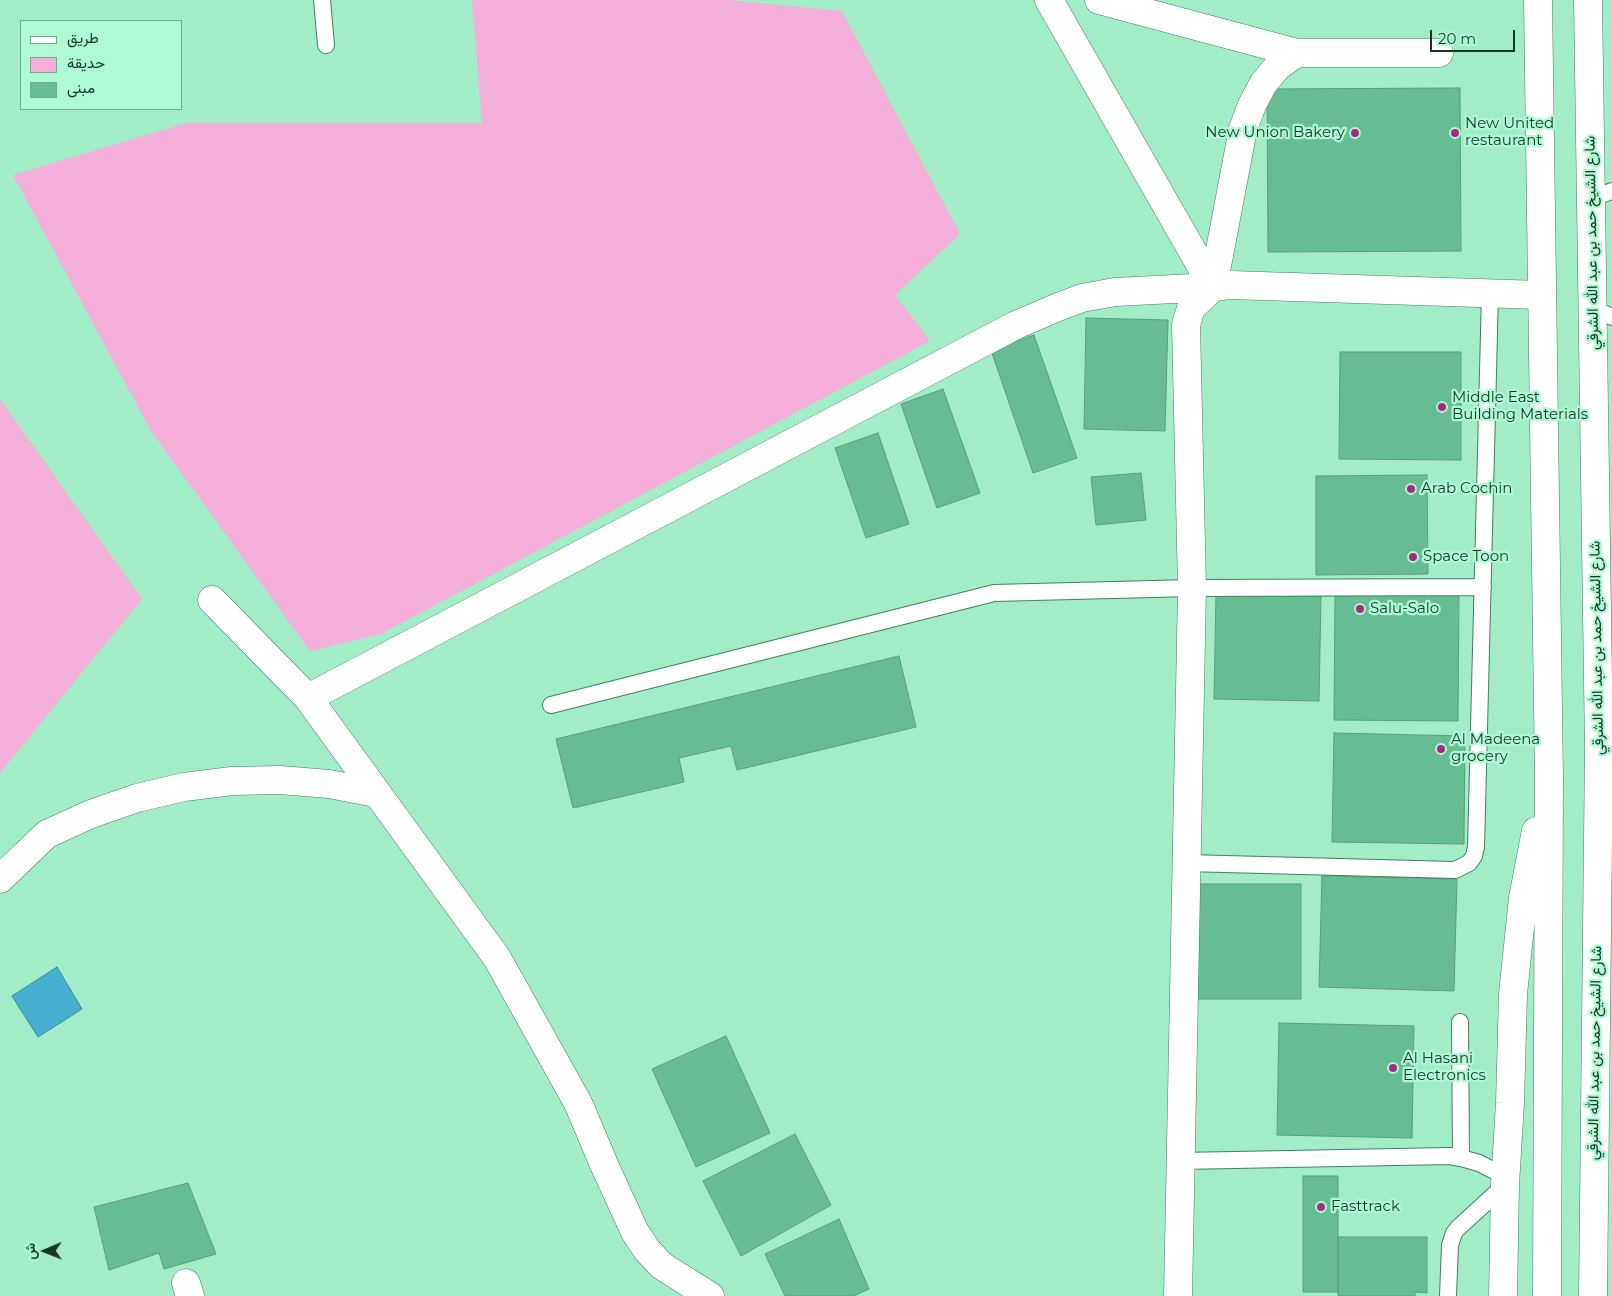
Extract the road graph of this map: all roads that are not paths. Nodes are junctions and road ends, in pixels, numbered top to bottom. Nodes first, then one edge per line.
1 (322, 0) edge
2 (1049, 0) edge
3 (1099, 0) edge
4 (1538, 0) edge
5 (1588, 0) edge
6 (326, 44) dead end
7 (1439, 52) dead end
8 (1297, 53) junction
9 (1602, 195) edge
10 (1213, 287) junction
11 (1490, 293) junction
12 (1541, 295) junction
13 (1602, 313) edge
14 (1483, 587) junction
15 (1192, 588) junction
16 (212, 600) dead end
17 (308, 698) junction
18 (551, 705) dead end
19 (1599, 748) junction
20 (1549, 778) junction
21 (376, 793) junction
22 (1612, 824) edge
23 (1186, 863) junction
24 (0, 878) edge
25 (1460, 1022) dead end
26 (1461, 1158) junction
27 (1180, 1161) junction
28 (1505, 1181) junction
29 (710, 1296) edge
30 (1178, 1296) edge
31 (1448, 1296) edge
32 (1504, 1296) edge
33 (1546, 1296) edge
34 (1592, 1296) edge

1 - 6 lane
2 - 10 main road
3 - 8 main road
4 - 12 main road
5 - 9 main road, شارع الشيخ حمد بن عبد الله الشرقي
7 - 8 main road
8 - 10 main road
9 - 13 main road, شارع الشيخ حمد بن عبد الله الشرقي
10 - 11 main road
10 - 15 main road
10 - 17 main road
11 - 12 main road
11 - 14 lane
12 - 20 main road
13 - 19 main road, شارع الشيخ حمد بن عبد الله الشرقي
14 - 15 lane
14 - 23 lane
15 - 18 lane
15 - 23 main road
16 - 17 main road
17 - 21 main road
19 - 22 main road
19 - 34 main road, شارع الشيخ حمد بن عبد الله الشرقي
20 - 28 main road
20 - 33 main road
21 - 24 main road
21 - 29 main road
23 - 27 main road
25 - 26 lane
26 - 27 lane
26 - 28 lane
27 - 30 main road
28 - 31 lane
28 - 32 main road

